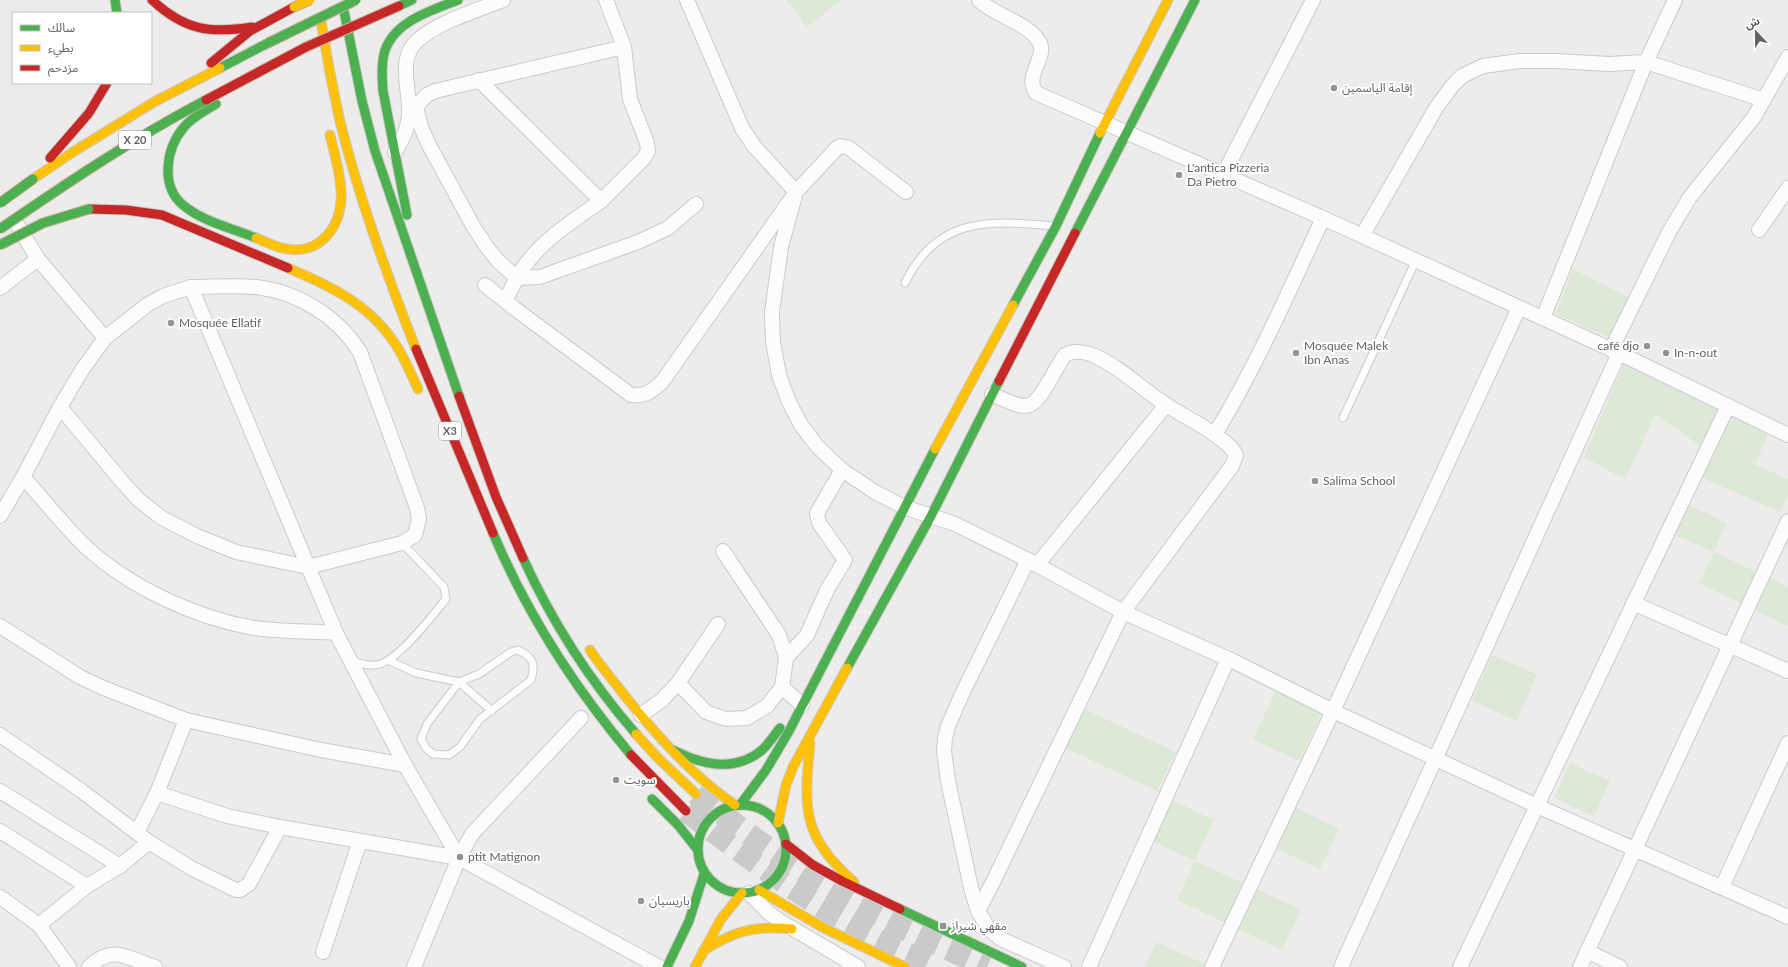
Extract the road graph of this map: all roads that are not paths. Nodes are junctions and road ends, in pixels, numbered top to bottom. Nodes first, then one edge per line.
1 (115, 0) edge
2 (152, 0) edge
3 (342, 0) edge
4 (356, 0) edge
5 (412, 0) edge
6 (458, 0) edge
7 (503, 0) edge
8 (606, 0) edge
9 (688, 0) edge
10 (979, 0) edge
11 (1168, 0) edge
12 (1195, 0) edge
13 (1313, 0) edge
14 (1675, 0) edge
15 (315, 3) edge
16 (117, 12) edge
17 (257, 26) junction
18 (624, 47) junction
19 (325, 51) junction
20 (1788, 59) edge
21 (1646, 62) junction
22 (277, 63) junction
23 (196, 79) junction
24 (479, 80) junction
25 (107, 84) edge
26 (322, 84) dead end
27 (1764, 100) junction
28 (1105, 123) junction
29 (329, 127) dead end
30 (1125, 133) junction
31 (395, 152) junction
32 (1223, 175) junction
33 (33, 179) junction
34 (796, 192) junction
35 (906, 192) dead end
36 (1786, 194) edge
37 (0, 196) edge
38 (601, 201) junction
39 (0, 203) edge
40 (696, 204) dead end
41 (1323, 218) junction
42 (1056, 226) junction
43 (0, 229) edge
44 (1759, 230) dead end
45 (1362, 236) junction
46 (0, 245) edge
47 (38, 259) junction
48 (1416, 260) junction
49 (415, 272) junction
50 (517, 278) junction
51 (905, 283) dead end
52 (485, 285) dead end
53 (190, 287) junction
54 (0, 288) edge
55 (505, 301) junction
56 (1519, 308) junction
57 (1543, 318) junction
58 (105, 338) junction
59 (1615, 352) junction
60 (992, 394) junction
61 (423, 399) dead end
62 (1166, 405) junction
63 (1728, 406) junction
64 (60, 407) junction
65 (1343, 418) dead end
66 (1215, 434) junction
67 (1788, 435) edge
68 (443, 439) dead end
69 (485, 464) junction
70 (842, 470) junction
71 (23, 476) junction
72 (475, 490) junction
73 (904, 507) junction
74 (0, 516) edge
75 (932, 516) junction
76 (1788, 521) edge
77 (490, 528) junction
78 (524, 536) dead end
79 (402, 544) junction
80 (723, 551) dead end
81 (494, 559) dead end
82 (1032, 563) junction
83 (308, 567) junction
84 (1633, 603) junction
85 (1123, 612) junction
86 (718, 624) dead end
87 (0, 626) edge
88 (336, 633) junction
89 (587, 645) dead end
90 (1730, 645) junction
91 (786, 658) junction
92 (1228, 659) junction
93 (390, 660) junction
94 (350, 661) junction
95 (1788, 671) edge
96 (459, 682) junction
97 (678, 683) junction
98 (782, 687) junction
99 (802, 705) junction
100 (492, 711) junction
101 (1333, 711) junction
102 (641, 716) junction
103 (581, 718) dead end
104 (186, 720) junction
105 (811, 734) junction
106 (0, 735) edge
107 (1788, 743) edge
108 (670, 748) junction
109 (1437, 758) junction
110 (405, 765) junction
111 (0, 791) edge
112 (157, 793) junction
113 (647, 794) dead end
114 (696, 794) tunnel mouth
115 (737, 805) junction
116 (1537, 806) junction
117 (686, 811) tunnel mouth
118 (778, 823) junction
119 (280, 827) junction
120 (0, 831) edge
121 (137, 832) junction
122 (360, 841) junction
123 (149, 842) junction
124 (786, 844) junction
125 (1634, 848) junction
126 (697, 850) junction
127 (459, 858) junction
128 (120, 866) junction
129 (704, 874) junction
130 (86, 886) junction
131 (1722, 887) junction
132 (750, 892) junction
133 (870, 894) junction
134 (0, 897) edge
135 (978, 911) junction
136 (1788, 917) edge
137 (39, 925) junction
138 (792, 929) junction
139 (703, 951) junction
140 (1587, 951) junction
141 (323, 952) dead end
142 (69, 967) edge
143 (88, 967) edge
144 (155, 967) edge
145 (414, 967) edge
146 (659, 967) edge
147 (667, 967) edge
148 (695, 967) edge
149 (858, 967) edge
150 (905, 967) edge
151 (1022, 967) edge
152 (1064, 967) edge
153 (1089, 967) edge
154 (1212, 967) edge
155 (1341, 967) edge
156 (1460, 967) edge
157 (1580, 967) edge
158 (1620, 967) edge

1 - 16 main road
2 - 17 main road
3 - 49 main road, X3
4 - 23 main road, X 20, bridge
5 - 22 main road, X 20, bridge
6 - 31 main road
7 - 31 street
8 - 18 street
9 - 34 street
10 - 28 street
11 - 28 main road
12 - 30 main road
13 - 32 street
14 - 21 street
15 - 17 main road, bridge
15 - 19 main road, X3
15 - 19 main road
17 - 23 main road
18 - 24 street
18 - 38 street
19 - 26 main road
19 - 72 main road, X3
20 - 27 street
21 - 27 street
21 - 45 street
21 - 57 street
22 - 29 main road
22 - 43 main road, X 20, bridge
23 - 33 main road, X 20
24 - 38 street
24 - 50 street
25 - 33 main road
27 - 59 street
28 - 30 street
28 - 42 main road
30 - 32 street
30 - 60 main road
31 - 49 main road
32 - 41 street
33 - 39 main road, X 20, bridge
34 - 35 street
34 - 55 street
34 - 70 street
36 - 44 street
37 - 47 street
38 - 50 street
40 - 50 street
41 - 45 street
41 - 66 street
42 - 51 lane
42 - 73 main road
45 - 48 street
46 - 61 main road, bridge
47 - 54 street
47 - 58 street
48 - 56 street
48 - 65 lane
49 - 69 main road, X3
50 - 55 street
52 - 55 street
53 - 58 street
53 - 79 street
53 - 83 street
56 - 57 street
56 - 101 street
57 - 59 street
58 - 64 street
59 - 63 street
59 - 109 street
60 - 62 street
60 - 75 main road
62 - 66 street
62 - 82 street
63 - 67 street
63 - 84 street
64 - 71 street
64 - 83 street
66 - 85 street
68 - 72 main road
69 - 78 main road
69 - 114 main road, X3
70 - 73 street
70 - 91 street
71 - 74 street
71 - 88 street
72 - 77 main road, X3
73 - 75 street
73 - 99 main road
75 - 82 street
75 - 105 main road
76 - 90 street
77 - 81 main road
77 - 117 main road, X3
79 - 83 street
79 - 93 lane
80 - 91 street
82 - 85 street
82 - 135 street
83 - 88 street
84 - 90 street
84 - 116 street
85 - 92 street
85 - 135 street
86 - 97 street
87 - 104 street
88 - 94 street
89 - 102 main road
90 - 95 street
90 - 125 street
91 - 98 street
92 - 101 street
92 - 153 street
93 - 94 lane
93 - 96 lane
94 - 110 street
96 - 100 lane
96 - 100 lane
96 - 100 lane
97 - 98 street
97 - 102 street
98 - 99 street
99 - 108 main road
99 - 115 main road
101 - 109 street
101 - 154 street
102 - 108 main road
103 - 127 street
104 - 110 street
104 - 112 street
105 - 118 main road
105 - 133 main road
106 - 121 street
107 - 131 street
108 - 115 main road
109 - 116 street
109 - 155 street
110 - 127 street
111 - 128 street
112 - 119 street
112 - 121 street
113 - 126 main road
115 - 118 main road
115 - 126 main road
116 - 125 street
116 - 156 street
118 - 124 main road
119 - 122 street
119 - 123 street
120 - 130 street
121 - 123 street
122 - 127 street
122 - 141 street
123 - 128 street
124 - 132 main road
124 - 133 main road
125 - 131 street
125 - 140 street
126 - 129 main road
127 - 145 street
127 - 146 street
128 - 130 street
129 - 132 main road
129 - 147 main road
130 - 137 street
131 - 136 street
132 - 138 street
132 - 139 main road
132 - 150 main road
133 - 151 main road
134 - 137 street
135 - 152 street
137 - 142 street
138 - 139 main road
138 - 149 street
139 - 148 main road
140 - 157 street
140 - 158 street
143 - 144 street

